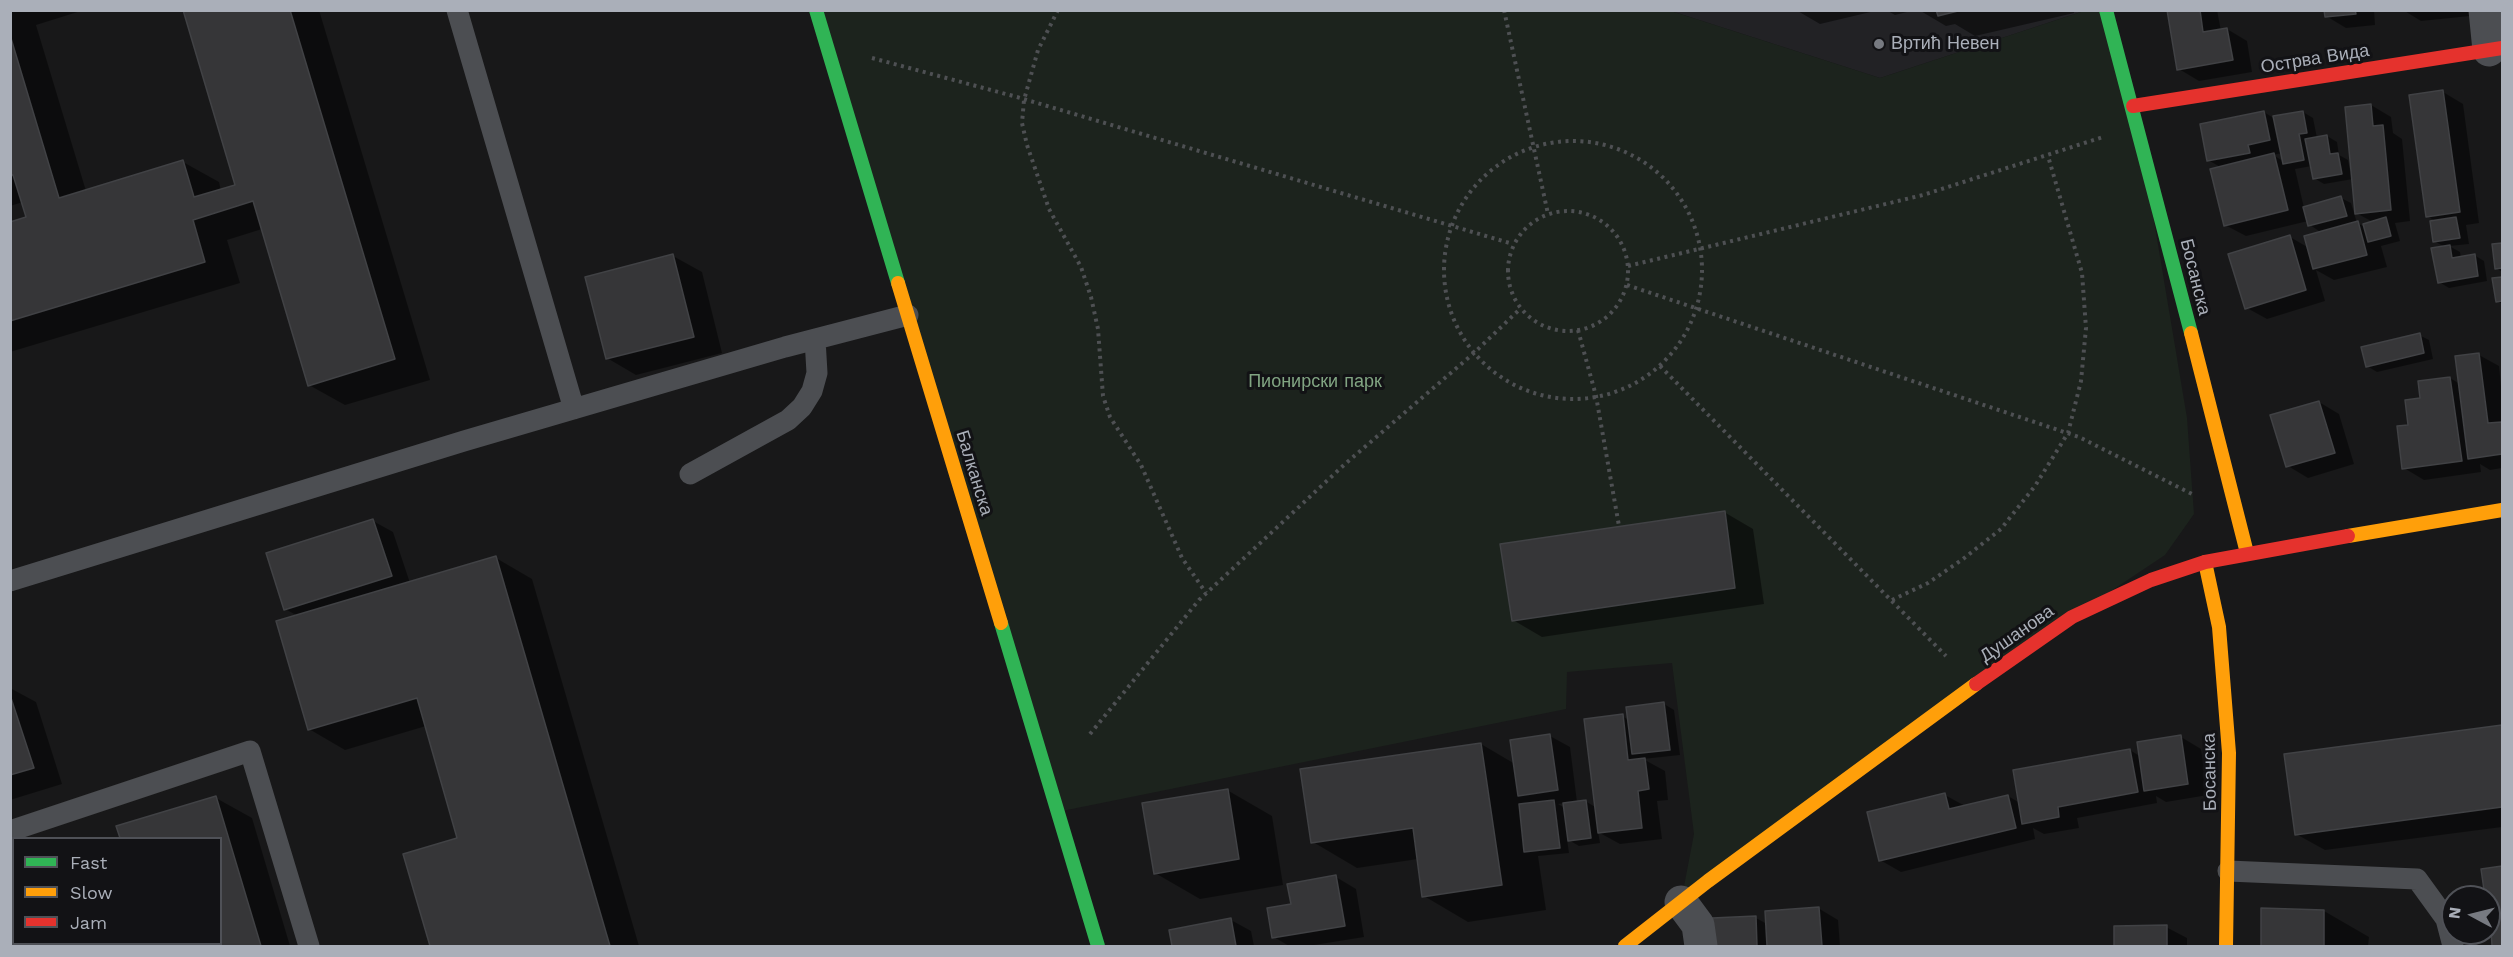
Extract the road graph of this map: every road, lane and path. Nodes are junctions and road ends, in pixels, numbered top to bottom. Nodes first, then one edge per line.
1 (457, 10) edge
2 (816, 10) edge
3 (1058, 10) edge
4 (1504, 10) edge
5 (2106, 10) edge
6 (2485, 10) edge
7 (2496, 49) edge
8 (872, 58) dead end
9 (1024, 99) junction
10 (2133, 106) junction
11 (2138, 125) junction
12 (1534, 147) junction
13 (2049, 156) junction
14 (1548, 214) junction
15 (1451, 226) junction
16 (1513, 244) junction
17 (1701, 249) junction
18 (1628, 266) junction
19 (1627, 285) junction
20 (1521, 308) junction
21 (1695, 310) junction
22 (908, 315) junction
23 (1578, 330) junction
24 (815, 339) junction
25 (1474, 353) junction
26 (1660, 366) junction
27 (1596, 396) junction
28 (574, 409) junction
29 (2068, 434) junction
30 (690, 474) dead end
31 (2198, 497) dead end
32 (2502, 510) edge
33 (1618, 526) dead end
34 (2247, 552) junction
35 (2205, 562) junction
36 (10, 581) edge
37 (1206, 593) junction
38 (1892, 600) junction
39 (1946, 656) dead end
40 (1090, 734) dead end
41 (10, 831) edge
42 (2228, 871) junction
43 (1681, 902) junction
44 (309, 946) edge
45 (1098, 946) edge
46 (1625, 946) edge
47 (1701, 946) edge
48 (2226, 946) edge
49 (2453, 946) edge

1 - 28 lane
2 - 22 main road, Балканска
3 - 9 path
4 - 12 path
5 - 10 main road, Босанска
6 - 7 street
7 - 10 main road, Острва Вида
8 - 9 path
9 - 15 path
9 - 37 path
10 - 11 main road, Босанска
11 - 13 path
11 - 34 main road, Босанска
12 - 14 path
12 - 15 path
12 - 17 path
13 - 17 path
13 - 29 path
14 - 16 path
14 - 18 path
15 - 16 path
15 - 25 path
16 - 20 path
17 - 18 path
17 - 21 path
18 - 19 path
19 - 21 path
19 - 23 path
20 - 23 path
20 - 25 path
21 - 26 path
21 - 29 path
22 - 24 lane
22 - 45 main road, Балканска
23 - 27 path
24 - 28 lane
24 - 30 lane
25 - 27 path
25 - 37 path
26 - 27 path
26 - 38 path
27 - 33 path
28 - 36 lane
29 - 31 path
29 - 38 path
32 - 34 main road, Душанова
34 - 35 main road, Душанова
35 - 42 main road, Босанска
35 - 43 main road, Душанова
37 - 40 path
38 - 39 path
41 - 44 lane
42 - 48 main road, Босанска
42 - 49 lane
43 - 46 main road, Душанова
43 - 47 street

